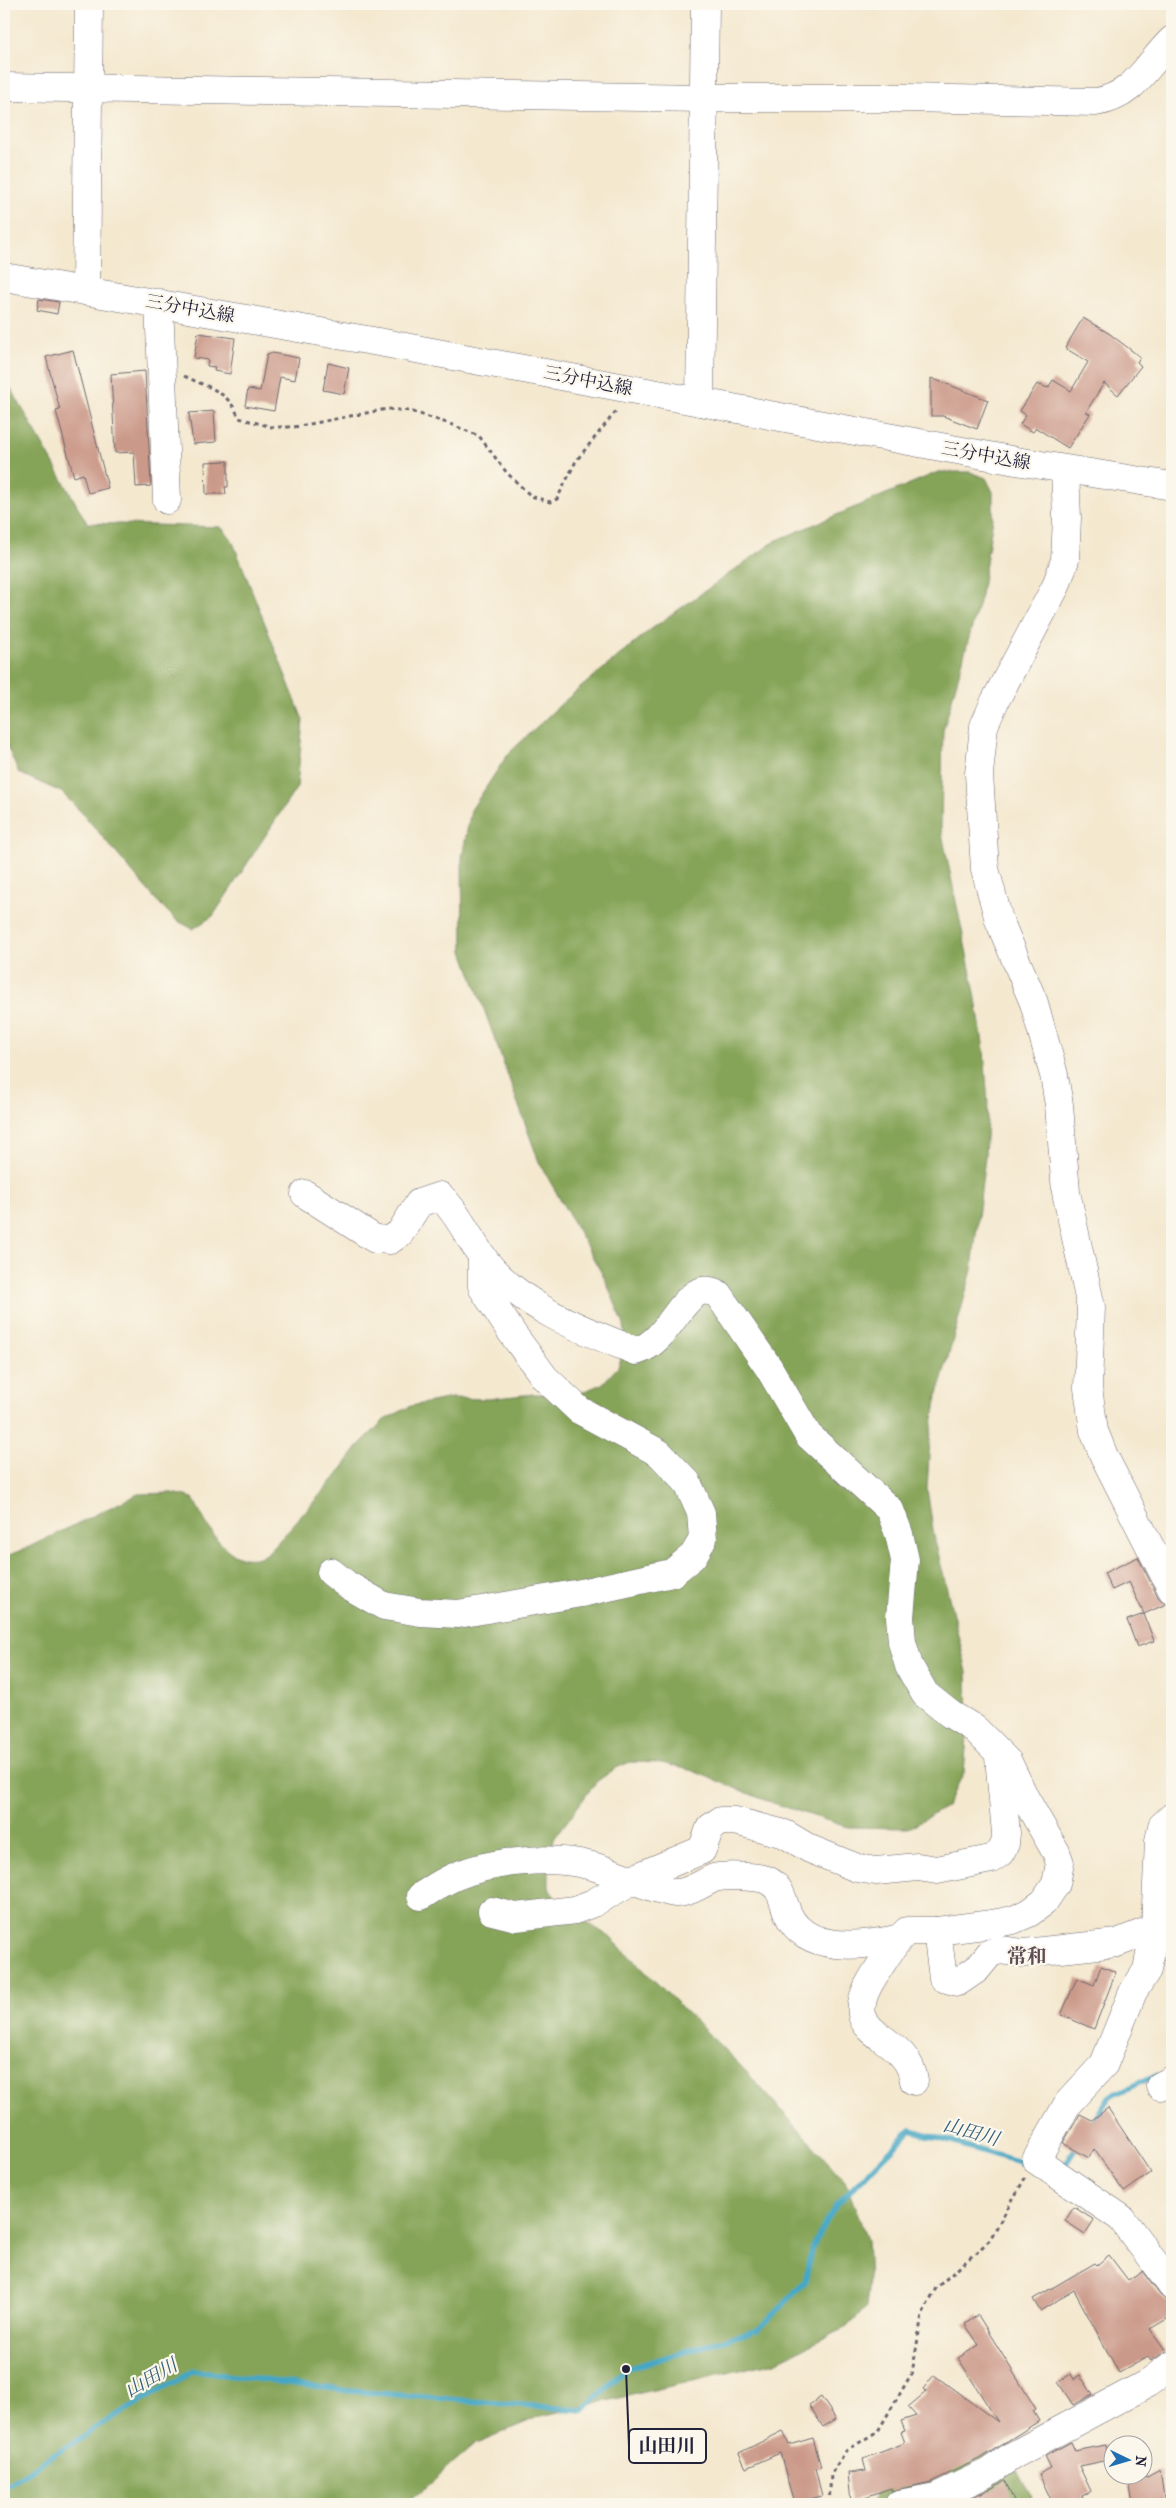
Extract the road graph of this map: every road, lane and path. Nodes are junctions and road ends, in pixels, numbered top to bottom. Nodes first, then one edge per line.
1 (89, 4) edge
2 (704, 4) edge
3 (1172, 40) edge
4 (4, 87) edge
5 (88, 89) junction
6 (703, 98) junction
7 (4, 277) edge
8 (86, 291) junction
9 (159, 304) junction
10 (160, 364) junction
11 (632, 389) junction
12 (700, 402) junction
13 (1065, 470) junction
14 (1172, 486) edge
15 (167, 500) dead end
16 (305, 1194) dead end
17 (482, 1256) junction
18 (331, 1572) dead end
19 (1170, 1576) edge
20 (1000, 1750) junction
21 (1172, 1817) edge
22 (635, 1880) junction
23 (421, 1896) dead end
24 (492, 1911) dead end
25 (1155, 1928) junction
26 (937, 1931) junction
27 (897, 1939) junction
28 (914, 2081) dead end
29 (1036, 2160) junction
30 (1172, 2286) edge
31 (1172, 2365) edge
32 (916, 2503) edge
33 (830, 2504) edge

1 - 5 street
2 - 6 street
3 - 6 street
4 - 5 street
5 - 6 street
5 - 8 street
6 - 12 street
7 - 8 street, 三分中込線
8 - 9 street, 三分中込線
9 - 10 street
9 - 11 street, 三分中込線
10 - 11 path
10 - 15 street
11 - 12 street, 三分中込線
12 - 13 street, 三分中込線
13 - 14 street, 三分中込線
13 - 19 street
16 - 17 street
17 - 18 street
17 - 20 street
20 - 22 street
20 - 26 street
21 - 25 street
22 - 23 street
22 - 24 street
22 - 27 street
25 - 26 street
25 - 29 street
26 - 27 street
27 - 28 street
29 - 30 street
29 - 33 path
31 - 32 street

